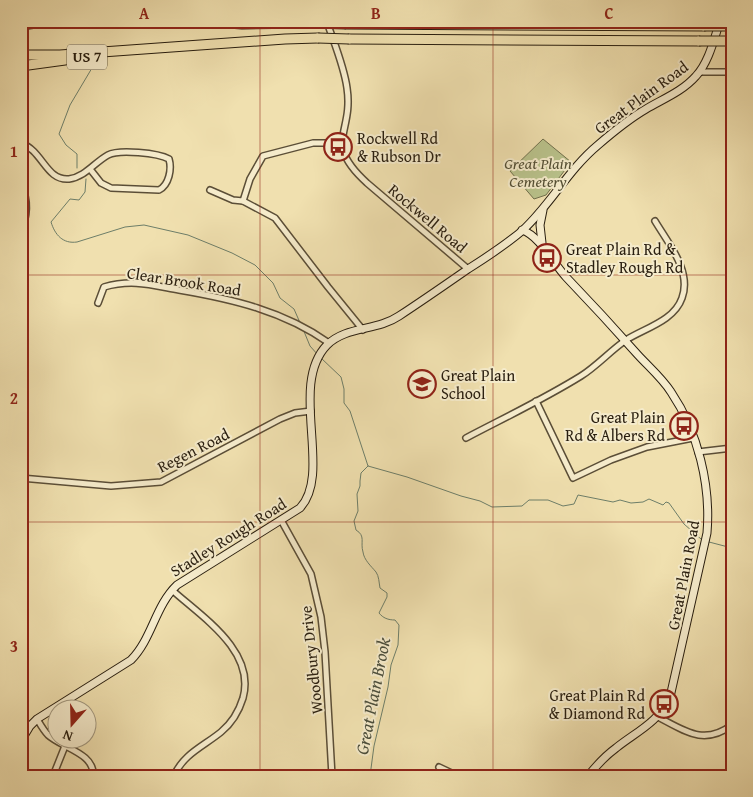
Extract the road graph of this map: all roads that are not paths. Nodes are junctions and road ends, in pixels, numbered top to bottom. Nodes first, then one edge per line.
1 (53, 21) edge
2 (200, 21) edge
3 (274, 21) edge
4 (327, 21) edge
5 (720, 21) edge
6 (310, 23) junction
7 (21, 25) edge
8 (732, 26) edge
9 (730, 41) edge
10 (152, 49) junction
11 (21, 55) edge
12 (21, 66) edge
13 (700, 72) junction
14 (732, 72) edge
15 (341, 143) junction
16 (21, 144) edge
17 (90, 169) junction
18 (21, 186) edge
19 (210, 190) dead end
20 (243, 201) junction
21 (544, 208) junction
22 (654, 222) dead end
23 (522, 230) junction
24 (21, 231) edge
25 (542, 246) junction
26 (468, 269) junction
27 (98, 303) dead end
28 (363, 330) junction
29 (625, 341) junction
30 (329, 343) junction
31 (536, 402) junction
32 (311, 411) junction
33 (466, 438) dead end
34 (693, 438) junction
35 (732, 448) edge
36 (698, 452) junction
37 (21, 478) edge
38 (281, 520) junction
39 (172, 590) junction
40 (658, 717) junction
41 (37, 719) junction
42 (732, 725) edge
43 (48, 735) edge
44 (21, 741) edge
45 (64, 750) edge
46 (72, 750) edge
47 (439, 767) dead end
48 (53, 776) edge
49 (93, 776) edge
50 (174, 776) edge
51 (332, 776) edge
52 (458, 776) edge
53 (588, 776) edge

1 - 7 highway
2 - 6 highway
3 - 6 highway
4 - 15 street
5 - 13 main road, Great Plain Road
6 - 8 highway, bridge
9 - 10 highway, bridge
10 - 11 highway
10 - 12 highway, US 7
13 - 14 street
13 - 21 main road, Great Plain Road
15 - 20 street
15 - 26 street, Rockwell Road
16 - 17 street
17 - 17 street
18 - 24 street
19 - 20 street
20 - 28 street
21 - 23 main road, Great Plain Road
21 - 25 main road, Great Plain Road
22 - 29 street
23 - 25 main road, Great Plain Road
23 - 26 main road, Stadley Rough Road
25 - 29 main road, Great Plain Road
26 - 28 main road, Stadley Rough Road
27 - 30 street, Clear Brook Road
28 - 30 main road, Stadley Rough Road
29 - 31 street
29 - 34 main road, Great Plain Road
30 - 32 main road, Stadley Rough Road
31 - 33 street
31 - 34 street
32 - 37 street, Regen Road
32 - 38 main road, Stadley Rough Road
34 - 36 main road, Great Plain Road
35 - 36 street
36 - 40 main road, Great Plain Road
38 - 39 main road, Stadley Rough Road
38 - 51 street, Woodbury Drive
39 - 41 main road, Stadley Rough Road
39 - 50 street
40 - 42 street
40 - 53 main road, Great Plain Road
41 - 43 street
41 - 44 main road, Stadley Rough Road
45 - 48 street
46 - 49 street
47 - 52 street

